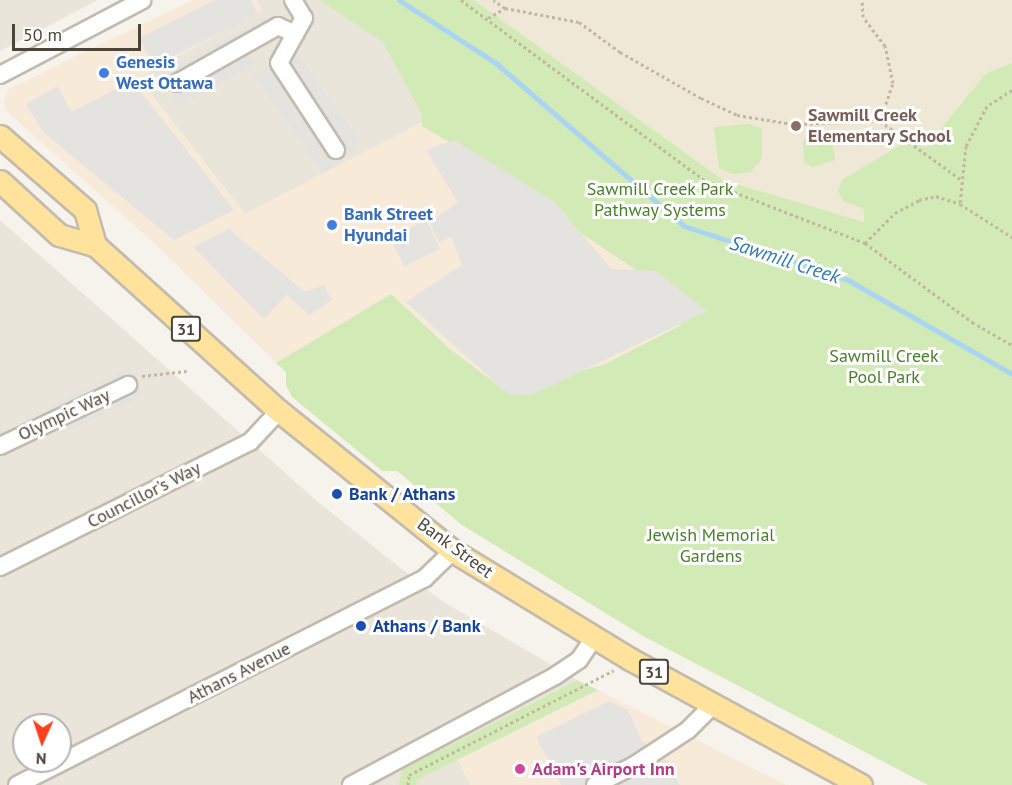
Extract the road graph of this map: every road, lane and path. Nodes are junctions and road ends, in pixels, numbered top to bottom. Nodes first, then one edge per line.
1 (143, 0) edge
2 (293, 0) edge
3 (461, 0) edge
4 (493, 0) edge
5 (862, 0) edge
6 (115, 6) edge
7 (505, 8) junction
8 (488, 18) junction
9 (295, 34) junction
10 (0, 75) edge
11 (177, 83) dead end
12 (1012, 90) edge
13 (880, 121) junction
14 (0, 136) edge
15 (336, 150) dead end
16 (960, 179) junction
17 (0, 181) edge
18 (960, 204) junction
19 (1012, 237) edge
20 (866, 243) junction
21 (95, 245) junction
22 (1012, 345) edge
23 (187, 371) dead end
24 (128, 385) joint
25 (279, 411) junction
26 (0, 446) edge
27 (453, 551) junction
28 (0, 567) edge
29 (594, 638) junction
30 (630, 659) junction
31 (713, 705) junction
32 (17, 785) edge
33 (351, 785) edge
34 (408, 785) edge
35 (595, 785) edge
36 (861, 785) edge

1 - 6 street
2 - 9 street
3 - 8 path
4 - 7 path
5 - 13 path
6 - 10 street
7 - 8 path
7 - 13 path
8 - 20 path
9 - 11 street
9 - 15 street
12 - 16 path
13 - 16 path
14 - 21 main road
16 - 18 path
17 - 21 main road, Bank Street / 31
18 - 19 path
18 - 20 path
20 - 22 path
21 - 25 main road, Bank Street / 31
23 - 24 path
24 - 26 street, Olympic Way
25 - 27 main road, Bank Street / 31
25 - 28 street, Councillor's Way
27 - 29 main road, Bank Street / 31
27 - 32 street, Athans Avenue
29 - 30 main road, Bank Street / 31
29 - 33 street
30 - 31 main road, Bank Street / 31
30 - 34 path
31 - 35 street
31 - 36 main road, Bank Street / 31

